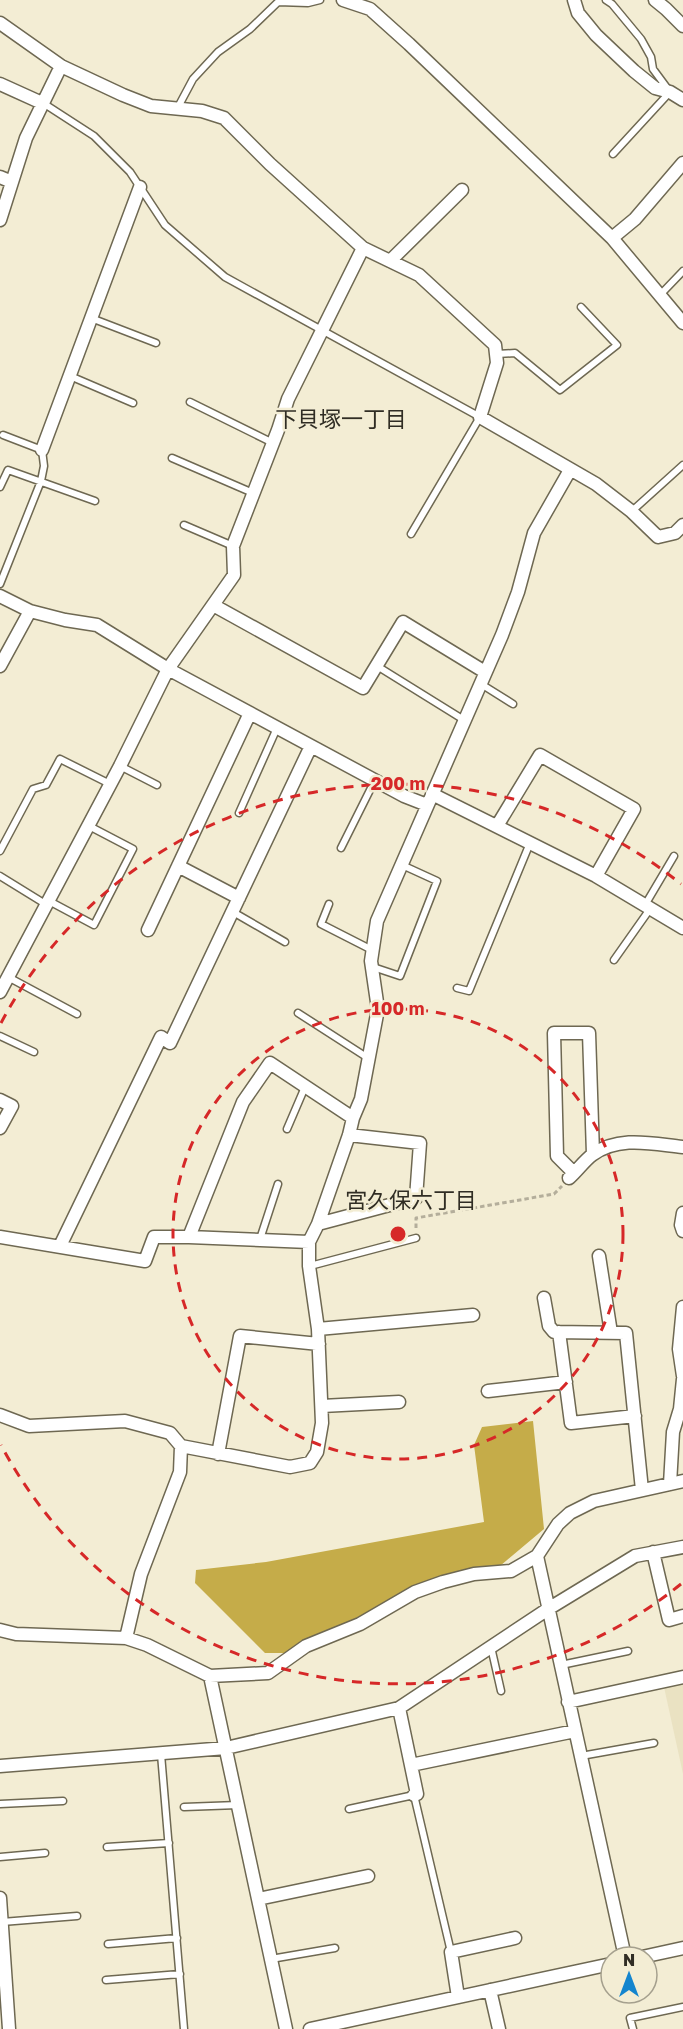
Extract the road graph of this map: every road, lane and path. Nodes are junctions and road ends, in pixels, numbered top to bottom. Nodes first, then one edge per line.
1 (320, 0) edge
2 (343, 0) edge
3 (574, 0) edge
4 (584, 0) edge
5 (606, 0) edge
6 (655, 0) edge
7 (373, 5) edge
8 (680, 18) edge
9 (0, 23) edge
10 (61, 66) junction
11 (0, 84) edge
12 (670, 92) junction
13 (683, 100) edge
14 (42, 103) junction
15 (176, 110) junction
16 (613, 154) dead end
17 (683, 163) edge
18 (0, 177) edge
19 (12, 182) junction
20 (140, 187) junction
21 (462, 190) dead end
22 (0, 220) edge
23 (612, 238) junction
24 (363, 248) junction
25 (390, 261) junction
26 (683, 271) edge
27 (660, 295) junction
28 (581, 307) dead end
29 (91, 318) junction
30 (683, 323) edge
31 (321, 330) junction
32 (156, 343) dead end
33 (496, 354) junction
34 (69, 376) junction
35 (190, 402) dead end
36 (133, 403) dead end
37 (480, 417) junction
38 (3, 435) dead end
39 (273, 443) junction
40 (42, 450) junction
41 (172, 458) dead end
42 (683, 465) edge
43 (570, 471) junction
44 (41, 481) junction
45 (0, 487) edge
46 (254, 493) junction
47 (95, 501) dead end
48 (631, 511) junction
49 (184, 525) dead end
50 (683, 525) edge
51 (411, 534) dead end
52 (233, 546) junction
53 (0, 584) edge
54 (0, 596) edge
55 (213, 604) junction
56 (30, 611) junction
57 (0, 666) edge
58 (376, 666) junction
59 (168, 669) junction
60 (482, 678) junction
61 (513, 704) dead end
62 (250, 713) junction
63 (464, 720) junction
64 (277, 727) junction
65 (311, 746) junction
66 (120, 766) junction
67 (375, 780) junction
68 (110, 784) junction
69 (158, 785) dead end
70 (429, 800) junction
71 (239, 813) dead end
72 (88, 825) junction
73 (497, 826) junction
74 (530, 843) junction
75 (341, 848) dead end
76 (0, 851) edge
77 (674, 856) dead end
78 (401, 864) junction
79 (178, 866) junction
80 (0, 876) edge
81 (596, 876) junction
82 (239, 898) junction
83 (48, 903) junction
84 (329, 904) dead end
85 (647, 907) junction
86 (232, 911) junction
87 (683, 928) edge
88 (148, 930) dead end
89 (285, 942) dead end
90 (372, 951) junction
91 (614, 960) dead end
92 (372, 966) junction
93 (8, 977) junction
94 (457, 988) dead end
95 (0, 992) edge
96 (298, 1013) dead end
97 (77, 1014) dead end
98 (0, 1036) edge
99 (34, 1052) dead end
100 (369, 1059) junction
101 (305, 1086) junction
102 (0, 1100) edge
103 (353, 1118) junction
104 (0, 1128) edge
105 (287, 1129) dead end
106 (349, 1135) junction
107 (683, 1147) edge
108 (593, 1155) junction
109 (572, 1176) junction
110 (278, 1184) dead end
111 (683, 1213) edge
112 (318, 1224) junction
113 (683, 1231) edge
114 (0, 1237) edge
115 (189, 1237) junction
116 (416, 1238) joint
117 (260, 1240) junction
118 (309, 1242) junction
119 (60, 1246) junction
120 (599, 1256) dead end
121 (309, 1266) junction
122 (544, 1298) dead end
123 (683, 1307) edge
124 (473, 1315) dead end
125 (318, 1329) junction
126 (559, 1332) junction
127 (610, 1333) junction
128 (319, 1344) junction
129 (683, 1378) edge
130 (566, 1382) junction
131 (488, 1391) dead end
132 (399, 1402) dead end
133 (322, 1406) junction
134 (681, 1408) edge
135 (0, 1415) edge
136 (634, 1416) junction
137 (181, 1446) junction
138 (218, 1454) junction
139 (683, 1482) edge
140 (670, 1484) junction
141 (642, 1490) junction
142 (683, 1547) edge
143 (653, 1552) junction
144 (537, 1556) junction
145 (548, 1609) junction
146 (683, 1616) edge
147 (0, 1630) edge
148 (126, 1638) junction
149 (491, 1647) junction
150 (628, 1651) dead end
151 (560, 1665) junction
152 (210, 1677) junction
153 (683, 1677) edge
154 (501, 1691) dead end
155 (568, 1702) junction
156 (399, 1708) junction
157 (575, 1731) junction
158 (654, 1743) dead end
159 (226, 1748) junction
160 (161, 1754) junction
161 (580, 1756) junction
162 (411, 1765) junction
163 (0, 1766) edge
164 (414, 1795) junction
165 (63, 1801) dead end
166 (0, 1804) edge
167 (238, 1805) junction
168 (184, 1807) dead end
169 (349, 1809) dead end
170 (169, 1843) junction
171 (107, 1847) dead end
172 (45, 1853) dead end
173 (0, 1857) edge
174 (368, 1876) dead end
175 (0, 1898) edge
176 (258, 1899) junction
177 (77, 1916) dead end
178 (2, 1922) junction
179 (177, 1938) junction
180 (515, 1938) dead end
181 (108, 1944) dead end
182 (622, 1945) edge
183 (335, 1948) dead end
184 (683, 1948) edge
185 (451, 1952) junction
186 (659, 1953) edge
187 (271, 1959) junction
188 (599, 1967) edge
189 (180, 1974) junction
190 (106, 1980) dead end
191 (3, 1982) edge
192 (490, 1990) junction
193 (459, 1997) junction
194 (683, 2007) edge
195 (4, 2016) edge
196 (9, 2029) edge
197 (184, 2029) edge
198 (286, 2029) edge
199 (310, 2029) edge
200 (499, 2029) edge
201 (633, 2029) edge

1 - 15 lane
2 - 7 street
3 - 4 lane
3 - 12 street
5 - 12 lane
6 - 8 street
7 - 23 street
9 - 10 street
10 - 14 street
10 - 15 street
11 - 14 street
12 - 13 street
12 - 16 lane
14 - 19 street
14 - 20 lane
15 - 24 street
17 - 23 street
18 - 19 street
19 - 22 street
20 - 29 street
20 - 31 lane
21 - 25 street
23 - 27 street
24 - 25 street
24 - 31 street
25 - 33 street
26 - 27 lane
27 - 30 street
28 - 33 lane
29 - 32 lane
29 - 34 street
31 - 37 lane
31 - 39 street
33 - 37 street
34 - 36 lane
34 - 40 street
35 - 39 lane
37 - 43 street
37 - 51 lane
38 - 40 lane
39 - 46 street
40 - 44 lane
41 - 46 lane
42 - 48 lane
43 - 48 street
43 - 60 street
44 - 45 lane
44 - 47 lane
44 - 53 lane
46 - 52 street
48 - 50 street
49 - 52 lane
52 - 55 street
54 - 56 street
55 - 58 street
55 - 59 street
56 - 57 street
56 - 59 street
58 - 60 street
58 - 63 lane
59 - 62 street
59 - 66 street
60 - 61 lane
60 - 63 street
62 - 64 street
62 - 79 street
63 - 70 street
64 - 65 street
64 - 71 lane
65 - 67 street
65 - 82 street
66 - 68 street
66 - 69 lane
67 - 70 street
67 - 75 lane
68 - 72 street
68 - 76 lane
70 - 73 street
70 - 78 street
72 - 83 street
72 - 83 lane
73 - 74 street
73 - 81 street
74 - 81 street
74 - 94 lane
77 - 85 lane
78 - 90 street
78 - 92 lane
79 - 82 street
79 - 88 street
80 - 83 lane
81 - 85 street
82 - 86 street
83 - 93 street
84 - 90 lane
85 - 87 street
85 - 91 lane
86 - 89 lane
86 - 119 street
90 - 92 street
92 - 100 street
93 - 95 street
93 - 97 lane
96 - 100 lane
98 - 99 lane
100 - 103 street
101 - 103 street
101 - 105 lane
101 - 115 street
102 - 104 street
103 - 106 street
106 - 112 street
106 - 112 street
107 - 108 street
108 - 109 street
108 - 109 street
109 - 116 path
110 - 117 lane
111 - 113 street
112 - 118 street
114 - 119 street
115 - 117 street
115 - 119 street
116 - 121 lane
117 - 118 street
118 - 121 street
120 - 127 street
121 - 125 street
122 - 126 street
123 - 129 street
124 - 125 street
125 - 128 street
126 - 127 street
126 - 130 street
127 - 136 street
128 - 133 street
128 - 138 street
129 - 134 street
130 - 131 street
130 - 136 street
132 - 133 street
133 - 138 street
134 - 140 street
135 - 137 street
136 - 141 street
137 - 138 street
137 - 148 street
139 - 140 street
140 - 141 street
141 - 144 street
142 - 143 street
143 - 145 street
143 - 146 street
144 - 145 street
144 - 152 street
145 - 149 street
145 - 151 street
147 - 148 street
148 - 152 street
149 - 154 lane
149 - 156 street
150 - 151 lane
151 - 155 street
152 - 159 street
153 - 155 street
155 - 157 street
156 - 159 street
156 - 162 street
157 - 161 street
157 - 162 street
158 - 161 lane
159 - 160 street
159 - 167 street
160 - 163 street
160 - 170 lane
161 - 182 street
162 - 164 street
164 - 169 lane
164 - 185 lane
165 - 166 lane
167 - 168 lane
167 - 176 street
170 - 171 lane
170 - 179 lane
172 - 173 lane
174 - 176 street
175 - 178 street
176 - 187 street
177 - 178 lane
178 - 191 street
179 - 181 lane
179 - 189 lane
180 - 185 street
183 - 187 lane
184 - 186 street
185 - 193 street
187 - 198 street
188 - 192 street
189 - 190 lane
189 - 197 lane
191 - 195 street
192 - 193 street
192 - 200 street
193 - 199 street
194 - 201 lane
195 - 196 street

